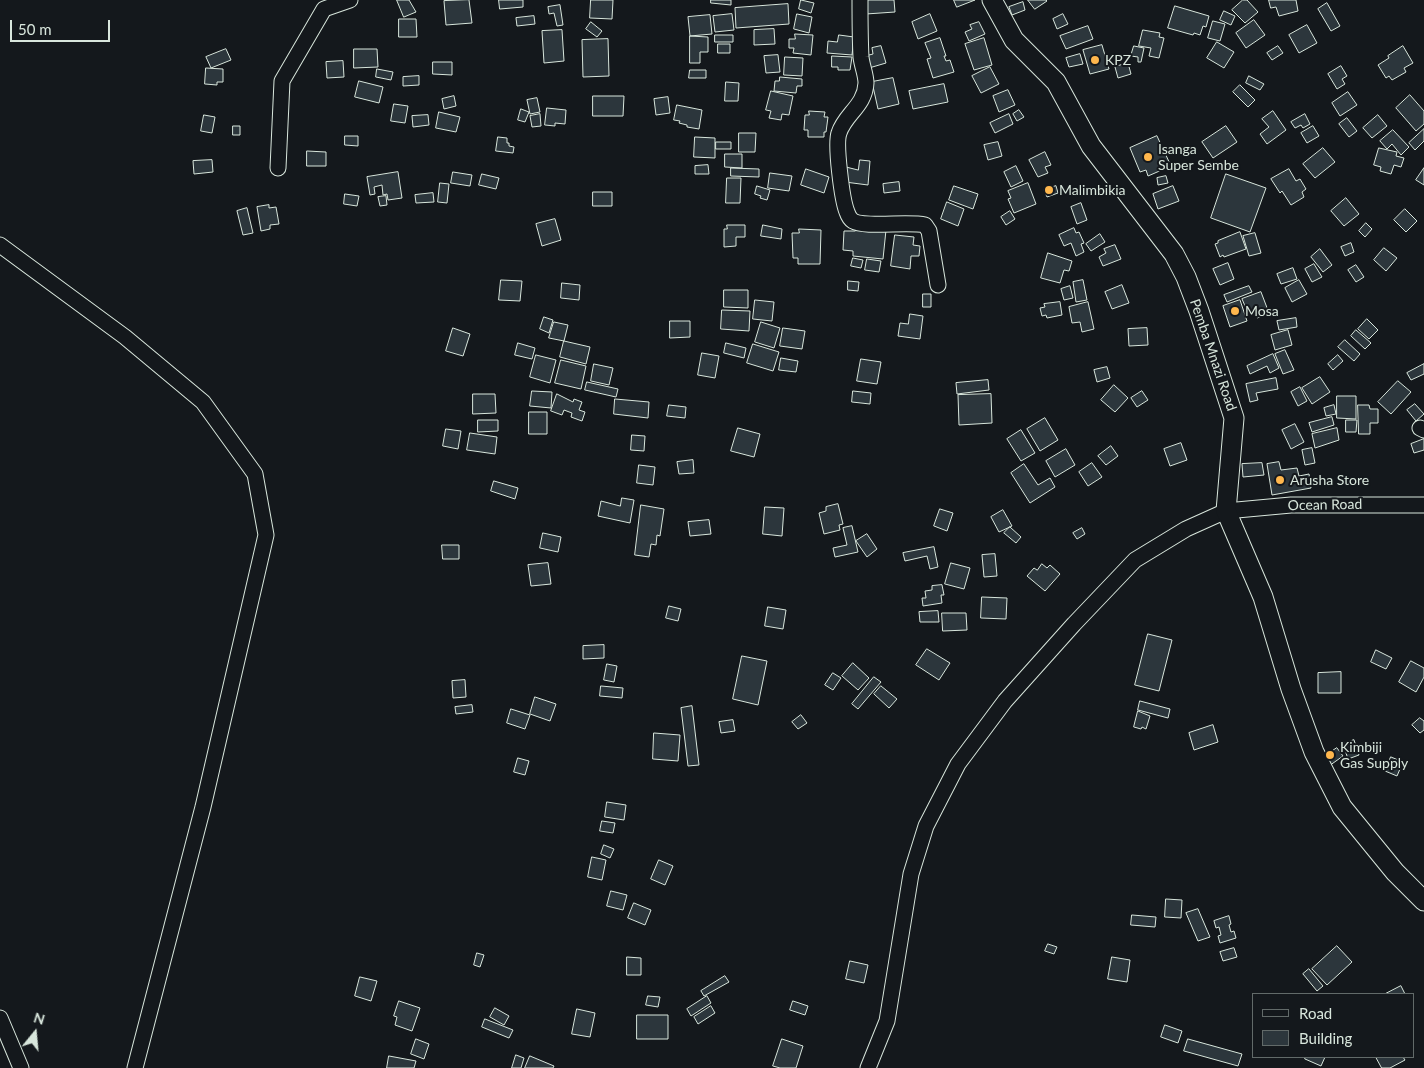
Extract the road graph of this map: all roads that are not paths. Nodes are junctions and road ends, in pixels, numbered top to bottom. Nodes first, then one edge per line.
1 (350, 0) edge
2 (860, 0) edge
3 (992, 0) edge
4 (278, 168) dead end
5 (0, 245) edge
6 (938, 285) dead end
7 (1424, 504) edge
8 (1226, 512) junction
9 (1424, 901) edge
10 (0, 1018) edge
11 (21, 1068) edge
12 (135, 1068) edge
13 (868, 1068) edge

1 - 4 street
2 - 6 street
3 - 8 main road, Pemba Mnazi Road
5 - 12 street
7 - 8 street, Ocean Road
8 - 9 main road, Pemba Mnazi Road
8 - 13 street, Ocean Road
10 - 11 street

